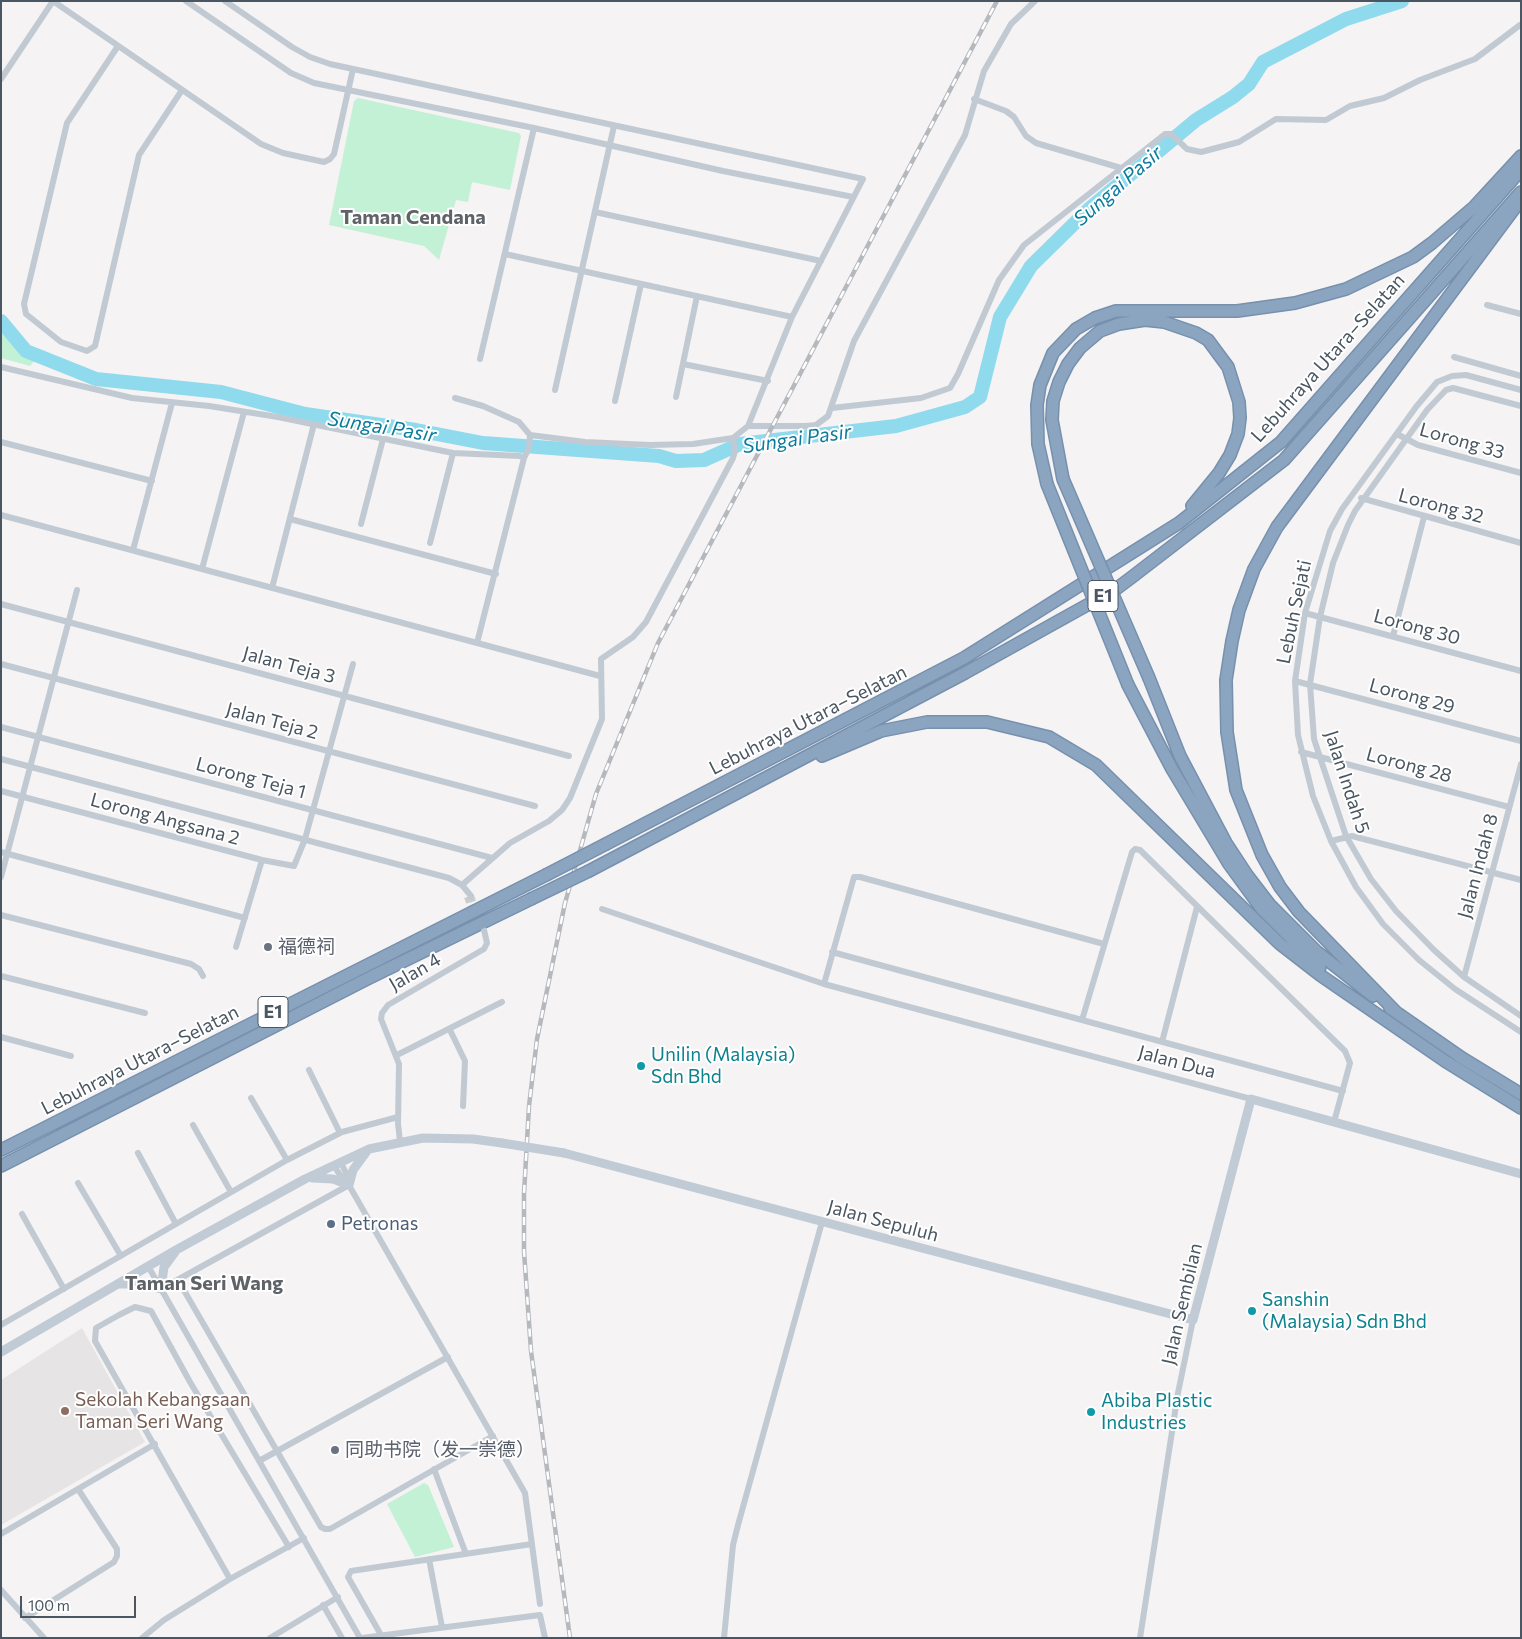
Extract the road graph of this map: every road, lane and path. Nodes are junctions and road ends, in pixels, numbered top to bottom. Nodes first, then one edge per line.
1 (53, 1) edge
2 (186, 1) edge
3 (225, 1) edge
4 (1035, 1) edge
5 (1520, 26) edge
6 (118, 46) junction
7 (353, 69) junction
8 (1, 79) edge
9 (182, 90) junction
10 (348, 91) junction
11 (974, 99) junction
12 (614, 126) junction
13 (534, 128) junction
14 (610, 146) junction
15 (1521, 156) edge
16 (1121, 168) junction
17 (1521, 170) edge
18 (1521, 192) edge
19 (853, 197) junction
20 (1521, 199) edge
21 (595, 212) junction
22 (505, 254) junction
23 (821, 261) junction
24 (582, 271) junction
25 (641, 284) junction
26 (697, 296) junction
27 (1486, 305) dead end
28 (1521, 314) edge
29 (792, 317) junction
30 (1454, 357) dead end
31 (480, 359) dead end
32 (683, 364) junction
33 (1, 367) edge
34 (1521, 376) edge
35 (768, 381) junction
36 (555, 390) dead end
37 (1521, 390) edge
38 (676, 397) dead end
39 (454, 398) dead end
40 (615, 401) dead end
41 (172, 403) junction
42 (1521, 406) edge
43 (832, 408) junction
44 (244, 412) junction
45 (314, 424) junction
46 (748, 426) junction
47 (1397, 434) junction
48 (384, 439) junction
49 (733, 440) junction
50 (1406, 440) junction
51 (1, 442) edge
52 (530, 442) junction
53 (453, 453) junction
54 (524, 458) junction
55 (1521, 473) edge
56 (152, 481) junction
57 (1354, 495) junction
58 (1364, 500) junction
59 (1, 515) edge
60 (1424, 517) junction
61 (290, 519) junction
62 (1179, 523) junction
63 (361, 524) dead end
64 (430, 543) dead end
65 (1521, 543) edge
66 (134, 550) junction
67 (202, 569) junction
68 (496, 574) junction
69 (272, 588) junction
70 (77, 590) dead end
71 (1, 604) edge
72 (1305, 613) junction
73 (1320, 617) junction
74 (69, 622) junction
75 (1394, 636) junction
76 (477, 643) junction
77 (1, 664) edge
78 (353, 664) dead end
79 (1521, 671) edge
80 (600, 676) junction
81 (54, 678) junction
82 (1295, 681) junction
83 (1310, 684) junction
84 (345, 696) junction
85 (1, 727) edge
86 (38, 737) junction
87 (1521, 741) edge
88 (329, 752) junction
89 (1301, 752) junction
90 (569, 756) dead end
91 (1320, 757) junction
92 (1, 759) edge
93 (1521, 764) edge
94 (30, 767) junction
95 (1, 791) edge
96 (22, 796) junction
97 (535, 806) dead end
98 (1509, 807) junction
99 (313, 810) junction
100 (1346, 836) junction
101 (305, 840) junction
102 (1331, 841) junction
103 (4, 853) edge
104 (492, 858) junction
105 (262, 860) junction
106 (604, 862) junction
107 (1492, 873) junction
108 (1, 877) edge
109 (1521, 880) edge
110 (1197, 907) junction
111 (602, 909) dead end
112 (1, 915) edge
113 (245, 918) junction
114 (482, 930) tunnel mouth
115 (1104, 944) junction
116 (236, 947) dead end
117 (832, 952) junction
118 (1, 976) edge
119 (203, 976) dead end
120 (1464, 977) junction
121 (824, 984) junction
122 (1352, 998) junction
123 (502, 1002) dead end
124 (145, 1012) dead end
125 (1396, 1012) junction
126 (1521, 1016) edge
127 (1082, 1020) junction
128 (450, 1030) junction
129 (1521, 1032) edge
130 (1, 1037) edge
131 (1162, 1042) junction
132 (397, 1055) junction
133 (71, 1056) dead end
134 (309, 1070) dead end
135 (1342, 1091) junction
136 (1521, 1094) edge
137 (251, 1098) dead end
138 (1251, 1099) junction
139 (463, 1106) dead end
140 (1521, 1108) edge
141 (398, 1117) junction
142 (1334, 1122) junction
143 (193, 1124) dead end
144 (340, 1133) junction
145 (400, 1141) junction
146 (369, 1149) junction
147 (1, 1150) edge
148 (138, 1153) dead end
149 (287, 1160) junction
150 (338, 1164) junction
151 (1, 1166) edge
152 (1521, 1174) edge
153 (305, 1179) junction
154 (78, 1183) dead end
155 (347, 1183) junction
156 (231, 1192) junction
157 (22, 1214) dead end
158 (822, 1222) junction
159 (176, 1224) junction
160 (176, 1250) junction
161 (121, 1256) junction
162 (148, 1266) junction
163 (178, 1280) junction
164 (118, 1284) junction
165 (64, 1289) junction
166 (161, 1289) junction
167 (1193, 1320) junction
168 (1, 1325) edge
169 (1, 1352) edge
170 (448, 1357) junction
171 (493, 1436) junction
172 (155, 1444) junction
173 (278, 1451) junction
174 (260, 1461) junction
175 (434, 1469) junction
176 (78, 1489) junction
177 (1, 1534) edge
178 (304, 1538) junction
179 (532, 1544) junction
180 (288, 1547) junction
181 (466, 1554) junction
182 (429, 1559) junction
183 (230, 1579) junction
184 (1, 1590) edge
185 (338, 1597) junction
186 (540, 1604) dead end
187 (323, 1605) junction
188 (25, 1618) junction
189 (442, 1627) junction
190 (381, 1635) junction
191 (272, 1637) edge
192 (44, 1638) edge
193 (142, 1638) edge
194 (342, 1638) edge
195 (361, 1638) edge
196 (545, 1638) edge
197 (724, 1638) edge
198 (1140, 1638) edge

1 - 6 street
1 - 8 street
2 - 10 street
3 - 7 street
4 - 11 street
5 - 16 street
6 - 9 street
6 - 9 street
7 - 10 street
7 - 12 street
9 - 10 street
10 - 13 street
11 - 16 street
11 - 43 street
12 - 14 street
12 - 19 street
13 - 14 street
13 - 22 street
14 - 19 street
14 - 21 street
15 - 122 highway, bridge
16 - 43 street
17 - 62 highway, Lebuhraya Utara–Selatan / E1
18 - 106 highway, Lebuhraya Utara–Selatan / E1
19 - 23 street
20 - 125 highway
21 - 23 street
21 - 24 street
22 - 24 street
22 - 31 street
23 - 29 street
24 - 25 street
24 - 36 street
25 - 26 street
25 - 40 street
26 - 29 street
26 - 32 street
27 - 28 street
29 - 35 street
30 - 34 street
32 - 35 street
32 - 38 street
33 - 41 street
35 - 46 street
37 - 47 street, Lebuh Sejati
39 - 52 street
41 - 44 street
41 - 56 street
42 - 50 street, Jalan Indah 5
43 - 46 street
44 - 45 street
44 - 67 street
45 - 48 street
45 - 61 street
46 - 49 street
47 - 50 street, Lorong 33
47 - 57 street, Lebuh Sejati
48 - 53 street
48 - 63 street
49 - 52 street
49 - 80 street
50 - 55 street, Lorong 33
50 - 58 street, Jalan Indah 5
51 - 56 street
52 - 54 street
53 - 54 street
53 - 64 street
54 - 68 street
56 - 66 street
57 - 58 street, Lorong 32
57 - 72 street, Lebuh Sejati
58 - 60 street, Lorong 32
58 - 73 street, Jalan Indah 5
59 - 66 street
60 - 65 street, Lorong 32
60 - 75 street
61 - 68 street
61 - 69 street
62 - 125 highway, bridge
62 - 147 highway, Lebuhraya Utara–Selatan / E1, bridge
66 - 67 street
67 - 69 street
68 - 76 street
69 - 76 street
70 - 74 street
71 - 74 street, Jalan Teja 3
72 - 73 street, Lorong 30
72 - 82 street, Lebuh Sejati
73 - 75 street, Lorong 30
73 - 83 street, Jalan Indah 5
74 - 81 street
74 - 84 street, Jalan Teja 3
75 - 79 street, Lorong 30
76 - 80 street
77 - 81 street, Jalan Teja 2
78 - 84 street
80 - 104 street
81 - 86 street
81 - 88 street, Jalan Teja 2
82 - 83 street, Lorong 29
82 - 89 street, Lebuh Sejati
83 - 87 street, Lorong 29
83 - 91 street, Jalan Indah 5
84 - 88 street
84 - 90 street, Jalan Teja 3
85 - 86 street, Lorong Teja 1
86 - 94 street
86 - 99 street, Lorong Teja 1
88 - 97 street, Jalan Teja 2
88 - 99 street
89 - 91 street, Lorong 28
89 - 102 street, Lebuh Sejati
91 - 98 street, Lorong 28
91 - 100 street, Jalan Indah 5
92 - 94 street
93 - 98 street, Jalan Indah 8
94 - 96 street
94 - 101 street
95 - 96 street, Lorong Angsana 2
96 - 103 street
96 - 105 street, Lorong Angsana 2
98 - 107 street, Jalan Indah 8
99 - 101 street
99 - 104 street, Lorong Teja 1
100 - 102 street
100 - 107 street
100 - 120 street, Jalan Indah 5
101 - 104 street
101 - 105 street, Lorong Angsana 2
102 - 129 street, Lebuh Sejati
103 - 108 street
103 - 113 street
105 - 113 street
106 - 122 highway
106 - 151 highway, Lebuhraya Utara–Selatan / E1, bridge
107 - 109 street
107 - 120 street, Jalan Indah 8
110 - 115 street
110 - 131 street
110 - 135 street
111 - 121 street, Jalan Dua
112 - 119 street
113 - 116 street
114 - 132 street, Jalan 4
115 - 117 street
115 - 127 street
117 - 121 street
117 - 127 street
118 - 124 street
120 - 126 street, Jalan Indah 5
121 - 138 street, Jalan Dua
122 - 140 highway
123 - 128 street
125 - 136 highway
127 - 131 street
128 - 132 street
128 - 139 street
130 - 133 street
131 - 135 street
132 - 141 street, Jalan 4
134 - 144 street
135 - 142 street
137 - 149 street
138 - 142 main road, Jalan Dua
138 - 167 main road, Jalan Sembilan
141 - 144 street
141 - 145 street, Jalan 4
142 - 152 main road, Jalan Dua
143 - 156 street
144 - 149 street
145 - 146 main road, Jalan Sepuluh
145 - 158 main road, Jalan Sepuluh, bridge
146 - 150 main road, Jalan Sepuluh
146 - 155 main road
148 - 159 street
149 - 156 street
150 - 153 main road, Jalan Sepuluh
150 - 155 street
153 - 155 main road
153 - 160 main road, Jalan Sepuluh
154 - 161 street
155 - 163 street
155 - 170 street
156 - 159 street
157 - 165 street
158 - 167 main road, Jalan Sepuluh
158 - 197 street
159 - 161 street
160 - 162 main road, Jalan Sepuluh
160 - 166 main road
161 - 165 street
162 - 164 main road, Jalan Sepuluh
162 - 166 street
163 - 166 street
163 - 173 street
164 - 166 main road
164 - 169 main road, Jalan Sepuluh
165 - 168 street
166 - 174 street
167 - 198 street, Jalan Sembilan
170 - 171 street
170 - 173 street
171 - 175 street
171 - 179 street
172 - 176 street
172 - 180 street
172 - 183 street
173 - 174 street
173 - 175 street
174 - 178 street
175 - 181 street
176 - 177 street
176 - 188 street
178 - 180 street
178 - 185 street
179 - 181 street
179 - 186 street
180 - 183 street
181 - 182 street
182 - 189 street
182 - 190 street
183 - 193 street
184 - 188 street
185 - 187 street
185 - 195 street
187 - 191 street
187 - 194 street
188 - 192 street
189 - 190 street
189 - 196 street
190 - 195 street

